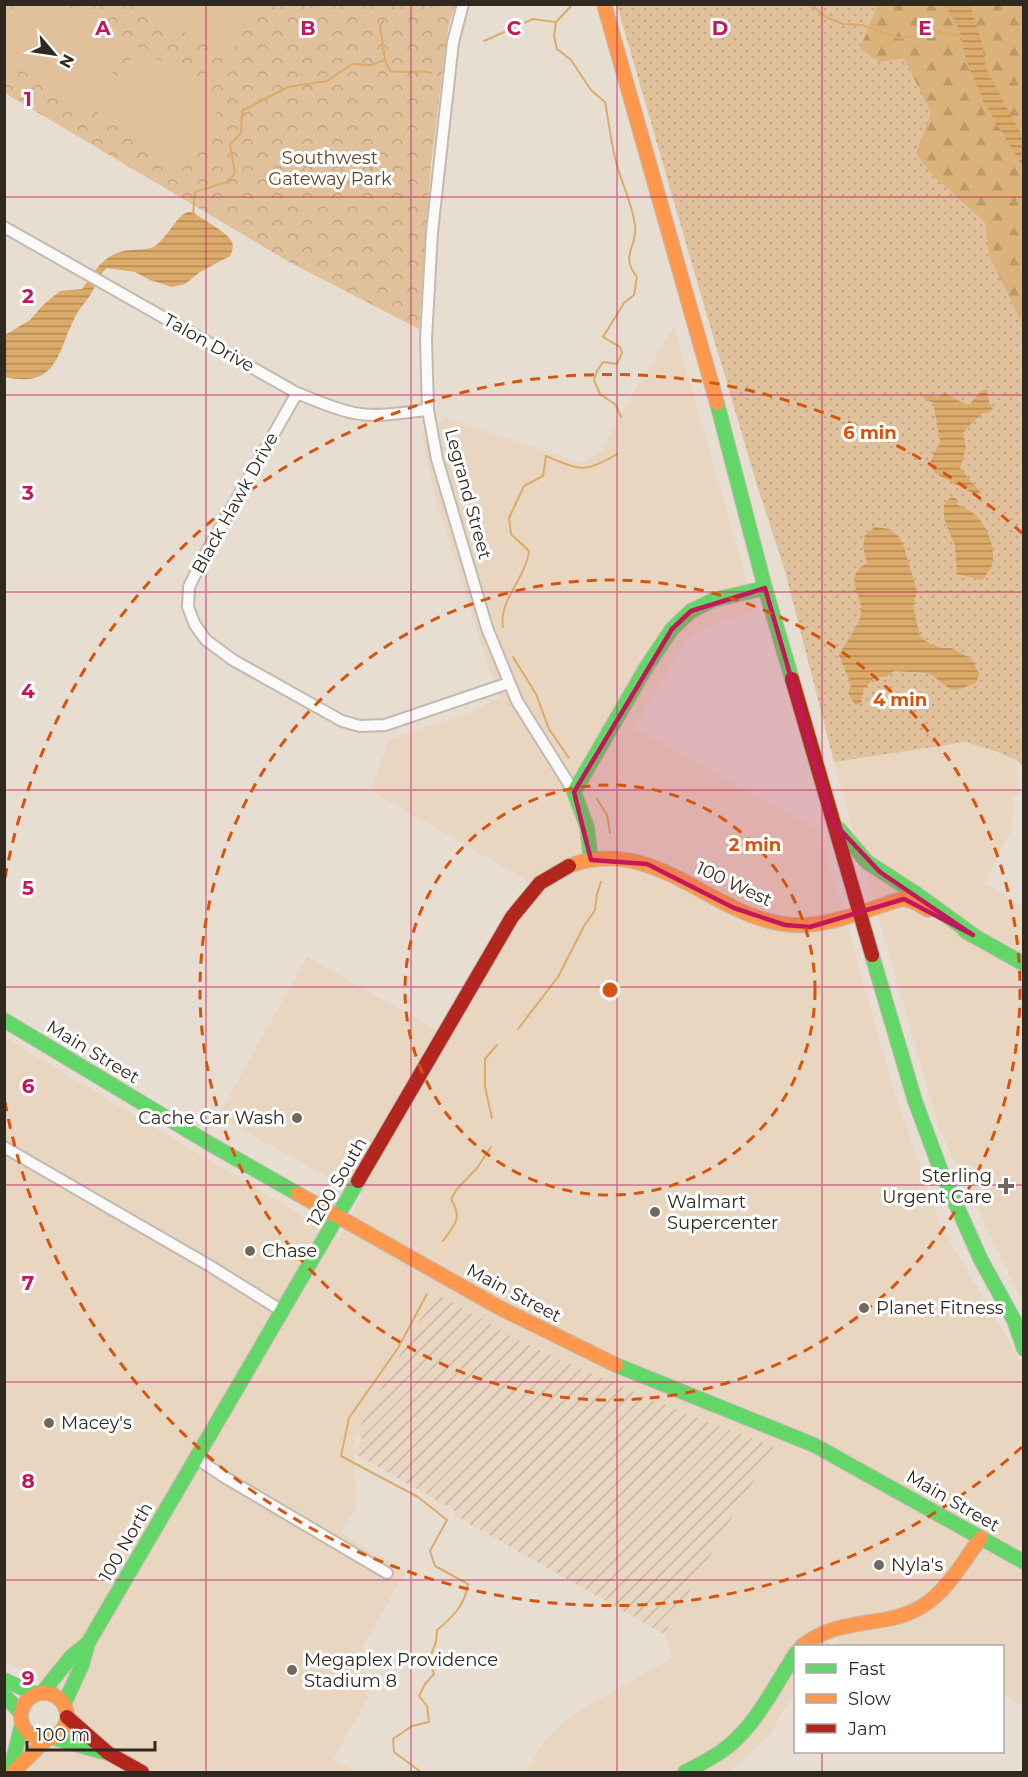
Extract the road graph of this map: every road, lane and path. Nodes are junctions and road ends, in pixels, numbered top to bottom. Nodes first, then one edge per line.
1 (463, 4) edge
2 (604, 4) edge
3 (4, 227) edge
4 (297, 393) junction
5 (428, 410) junction
6 (765, 588) junction
7 (509, 683) junction
8 (574, 792) junction
9 (833, 822) junction
10 (591, 860) junction
11 (860, 912) junction
12 (508, 923) joint
13 (973, 935) junction
14 (1023, 964) edge
15 (4, 1020) edge
16 (4, 1147) edge
17 (338, 1216) junction
18 (282, 1311) junction
19 (1019, 1323) edge
20 (1023, 1349) edge
21 (196, 1458) junction
22 (981, 1538) junction
23 (1023, 1562) edge
24 (387, 1572) dead end
25 (88, 1643) junction
26 (804, 1645) edge
27 (794, 1655) edge
28 (4, 1680) edge
29 (39, 1693) junction
30 (4, 1695) edge
31 (66, 1711) junction
32 (22, 1718) junction
33 (50, 1739) junction
34 (108, 1753) junction
35 (12, 1773) edge
36 (142, 1773) edge
37 (685, 1773) edge

1 - 5 street, Legrand Street
2 - 6 main road
3 - 4 street, Talon Drive
4 - 5 street, Talon Drive
4 - 7 street, Black Hawk Drive
5 - 7 street, Legrand Street
6 - 8 main road
6 - 9 main road
7 - 8 street, Legrand Street
8 - 10 main road, Legrand Street
9 - 11 main road
9 - 13 main road
10 - 11 main road, 100 West
10 - 12 main road, 100 West
11 - 13 main road, 100 West
11 - 19 main road
12 - 17 main road, 1200 South
13 - 14 main road, 100 West
15 - 17 main road, Main Street
16 - 18 street
17 - 18 main road, 1200 South
17 - 22 main road, Main Street
18 - 21 main road, 1200 South
19 - 20 main road
21 - 24 street
21 - 25 main road, 100 North
22 - 23 main road, Main Street
22 - 26 main road
25 - 29 main road, 100 North
25 - 31 main road, 100 North
27 - 37 main road
28 - 29 main road
29 - 31 main road
29 - 32 main road
30 - 32 main road
31 - 33 main road
31 - 34 main road
32 - 33 main road
32 - 35 main road
33 - 34 main road
33 - 35 main road
34 - 36 main road

